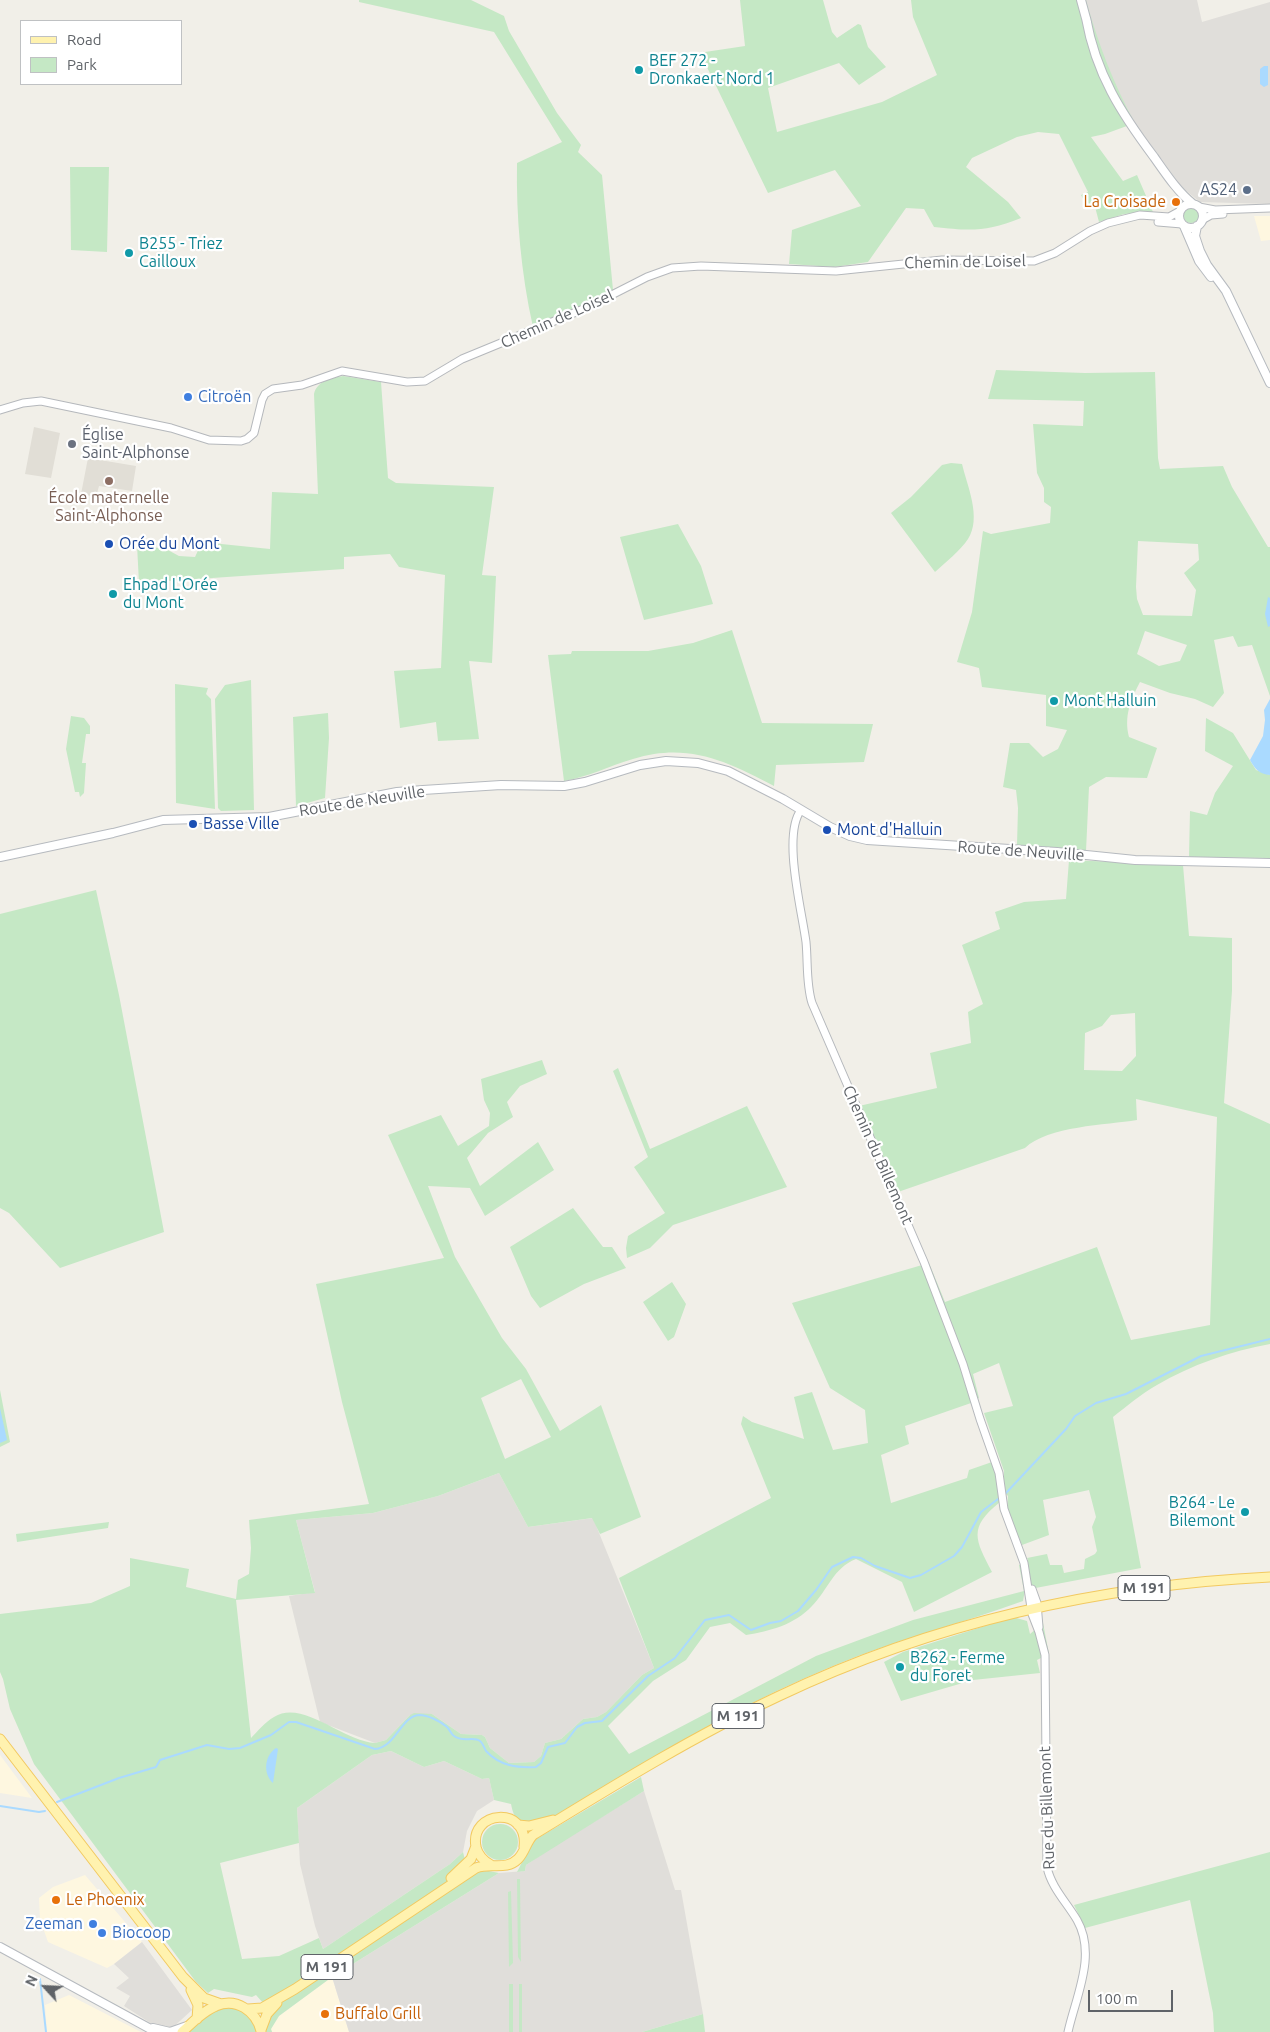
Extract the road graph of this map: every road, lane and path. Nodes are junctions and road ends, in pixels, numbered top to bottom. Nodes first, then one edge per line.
1 (1081, 0) edge
2 (1171, 181) junction
3 (1196, 205) junction
4 (1270, 208) edge
5 (1180, 210) junction
6 (1270, 213) edge
7 (1149, 216) junction
8 (1200, 223) junction
9 (1183, 225) junction
10 (1231, 302) junction
11 (1270, 383) edge
12 (0, 410) edge
13 (801, 810) junction
14 (0, 857) edge
15 (1270, 863) edge
16 (1002, 1495) joint
17 (1270, 1577) edge
18 (1034, 1606) junction
19 (0, 1740) edge
20 (570, 1814) junction
21 (518, 1824) junction
22 (476, 1846) junction
23 (524, 1847) junction
24 (491, 1865) junction
25 (432, 1897) junction
26 (0, 1949) edge
27 (183, 1977) junction
28 (294, 1989) junction
29 (221, 2004) junction
30 (248, 2010) junction
31 (193, 2022) junction
32 (144, 2025) junction
33 (261, 2031) edge
34 (156, 2032) edge
35 (182, 2032) edge
36 (1068, 2032) edge

1 - 2 main road
2 - 3 main road
2 - 5 main road
3 - 4 street
3 - 5 main road
3 - 8 main road
5 - 7 street, Chemin de Loisel
5 - 9 main road
6 - 8 street
7 - 9 street, Chemin de Loisel
7 - 12 street, Chemin de Loisel
8 - 9 main road
8 - 10 main road
9 - 10 main road
10 - 11 main road
13 - 14 main road, Route de Neuville
13 - 15 main road, Route de Neuville
13 - 16 street, Chemin du Billemont
16 - 18 street, Rue du Billemont
17 - 18 main road, M 191
18 - 20 main road, M 191
18 - 36 street, Rue du Billemont
19 - 27 main road
20 - 21 main road, M 191
20 - 23 main road, M 191
21 - 22 main road
21 - 23 main road
22 - 24 main road
22 - 25 main road, M 191
23 - 24 main road
24 - 25 main road, M 191
25 - 28 main road, M 191
26 - 32 main road
27 - 29 main road
27 - 31 main road
28 - 30 main road, M 191
28 - 33 main road, M 191
29 - 30 main road
29 - 31 main road
30 - 33 main road
31 - 32 main road
31 - 35 main road
32 - 34 main road

